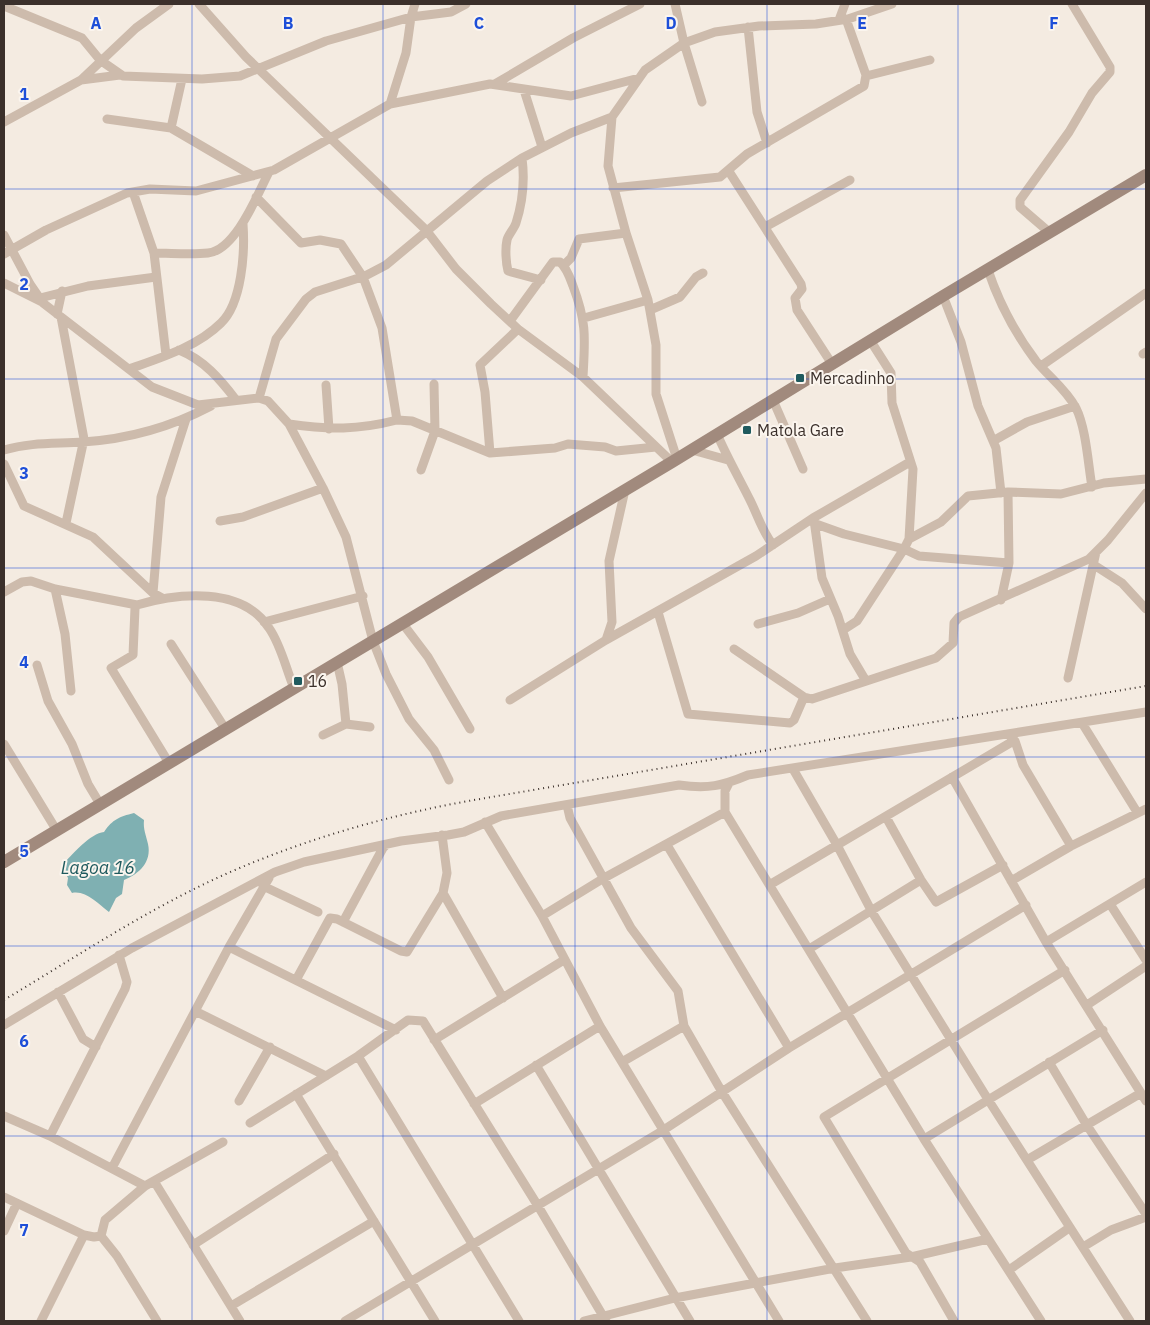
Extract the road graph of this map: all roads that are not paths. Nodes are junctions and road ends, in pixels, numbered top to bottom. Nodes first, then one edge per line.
1 (169, 4) edge
2 (199, 4) edge
3 (415, 4) edge
4 (466, 4) edge
5 (640, 4) edge
6 (675, 4) edge
7 (845, 4) edge
8 (892, 4) edge
9 (1072, 4) edge
10 (4, 6) edge
11 (410, 17) junction
12 (843, 20) junction
13 (748, 27) junction
14 (684, 44) junction
15 (100, 60) junction
16 (930, 60) dead end
17 (257, 68) junction
18 (120, 75) junction
19 (866, 76) junction
20 (639, 78) junction
21 (182, 79) junction
22 (81, 80) junction
23 (494, 84) junction
24 (524, 90) junction
25 (702, 102) dead end
26 (390, 104) junction
27 (612, 117) junction
28 (107, 119) dead end
29 (4, 122) edge
30 (171, 128) junction
31 (330, 140) junction
32 (767, 143) junction
33 (542, 147) junction
34 (522, 158) junction
35 (728, 170) junction
36 (269, 172) junction
37 (1146, 175) edge
38 (253, 176) junction
39 (850, 180) dead end
40 (613, 188) junction
41 (133, 192) junction
42 (256, 197) junction
43 (243, 224) junction
44 (765, 227) junction
45 (426, 230) junction
46 (1049, 232) junction
47 (626, 233) junction
48 (4, 235) edge
49 (8, 252) edge
50 (154, 253) junction
51 (564, 265) junction
52 (988, 270) junction
53 (703, 273) dead end
54 (156, 277) junction
55 (362, 277) junction
56 (541, 280) junction
57 (4, 283) edge
58 (62, 292) junction
59 (1146, 293) edge
60 (943, 296) junction
61 (42, 300) junction
62 (648, 300) junction
63 (650, 310) junction
64 (59, 315) junction
65 (584, 318) junction
66 (510, 321) junction
67 (518, 329) junction
68 (870, 340) junction
69 (179, 350) junction
70 (166, 355) junction
71 (832, 364) junction
72 (1041, 366) junction
73 (129, 369) junction
74 (582, 377) junction
75 (434, 384) dead end
76 (326, 385) dead end
77 (260, 398) junction
78 (236, 400) junction
79 (772, 400) junction
80 (216, 403) junction
81 (1075, 406) junction
82 (186, 419) junction
83 (397, 420) junction
84 (289, 424) junction
85 (329, 429) junction
86 (435, 431) junction
87 (717, 434) junction
88 (993, 441) junction
89 (84, 442) junction
90 (656, 447) junction
91 (4, 450) edge
92 (692, 450) junction
93 (490, 453) junction
94 (728, 460) junction
95 (674, 461) junction
96 (910, 462) junction
97 (4, 464) edge
98 (803, 469) dead end
99 (421, 470) dead end
100 (1146, 480) edge
101 (1092, 487) junction
102 (323, 488) junction
103 (625, 490) junction
104 (1005, 492) junction
105 (1146, 493) edge
106 (1146, 508) edge
107 (1132, 510) junction
108 (220, 521) dead end
109 (814, 521) junction
110 (66, 523) junction
111 (908, 539) junction
112 (773, 545) junction
113 (904, 549) junction
114 (1096, 552) junction
115 (1009, 563) junction
116 (1094, 565) junction
117 (56, 589) junction
118 (4, 592) edge
119 (153, 593) junction
120 (363, 596) junction
121 (162, 598) junction
122 (830, 599) junction
123 (1001, 600) junction
124 (137, 605) junction
125 (1146, 609) edge
126 (658, 612) junction
127 (264, 622) junction
128 (403, 624) junction
129 (758, 624) dead end
130 (843, 630) junction
131 (606, 640) junction
132 (373, 641) junction
133 (171, 644) dead end
134 (734, 648) dead end
135 (337, 662) junction
136 (37, 665) dead end
137 (1068, 678) dead end
138 (866, 682) junction
139 (294, 688) junction
140 (72, 690) dead end
141 (804, 697) junction
142 (510, 700) dead end
143 (1146, 712) edge
144 (1082, 723) junction
145 (346, 724) junction
146 (370, 727) dead end
147 (470, 729) dead end
148 (226, 730) junction
149 (323, 735) dead end
150 (1013, 739) junction
151 (4, 744) edge
152 (169, 763) junction
153 (793, 769) junction
154 (952, 778) junction
155 (449, 780) dead end
156 (729, 783) junction
157 (100, 804) junction
158 (567, 804) junction
159 (1142, 810) edge
160 (725, 812) junction
161 (886, 816) junction
162 (485, 822) junction
163 (56, 831) junction
164 (442, 835) junction
165 (388, 844) junction
166 (667, 845) junction
167 (837, 845) junction
168 (1071, 846) junction
169 (4, 862) edge
170 (1003, 865) junction
171 (271, 876) junction
172 (604, 878) junction
173 (921, 880) junction
174 (1011, 882) junction
175 (1146, 882) edge
176 (771, 884) junction
177 (263, 886) junction
178 (444, 893) junction
179 (1110, 904) junction
180 (1026, 905) junction
181 (318, 912) dead end
182 (872, 912) junction
183 (542, 916) junction
184 (343, 922) junction
185 (1046, 942) junction
186 (229, 947) junction
187 (809, 948) junction
188 (120, 955) junction
189 (564, 960) junction
190 (1146, 960) edge
191 (1146, 966) edge
192 (1064, 970) junction
193 (912, 975) junction
194 (296, 980) junction
195 (58, 992) junction
196 (502, 998) junction
197 (1087, 1005) junction
198 (195, 1011) junction
199 (848, 1013) junction
200 (4, 1025) edge
201 (600, 1026) junction
202 (684, 1026) junction
203 (396, 1030) junction
204 (1103, 1030) junction
205 (951, 1039) junction
206 (434, 1040) junction
207 (270, 1046) junction
208 (96, 1047) junction
209 (789, 1048) junction
210 (358, 1056) junction
211 (622, 1062) junction
212 (1050, 1062) junction
213 (536, 1065) junction
214 (326, 1076) junction
215 (888, 1077) junction
216 (722, 1092) junction
217 (1141, 1093) junction
218 (296, 1094) junction
219 (239, 1101) dead end
220 (989, 1101) junction
221 (1146, 1102) edge
222 (474, 1104) junction
223 (4, 1116) edge
224 (250, 1122) dead end
225 (1086, 1124) junction
226 (662, 1131) junction
227 (50, 1136) junction
228 (924, 1139) junction
229 (223, 1142) dead end
230 (334, 1154) junction
231 (1027, 1160) junction
232 (112, 1168) junction
233 (599, 1169) junction
234 (154, 1181) junction
235 (145, 1186) junction
236 (4, 1197) edge
237 (17, 1203) junction
238 (538, 1206) junction
239 (1146, 1215) edge
240 (374, 1221) junction
241 (1069, 1228) junction
242 (4, 1231) edge
243 (84, 1235) junction
244 (101, 1236) junction
245 (988, 1239) junction
246 (473, 1244) junction
247 (193, 1245) junction
248 (1083, 1247) junction
249 (912, 1257) junction
250 (835, 1268) junction
251 (1009, 1270) junction
252 (410, 1281) junction
253 (756, 1284) junction
254 (675, 1298) junction
255 (231, 1306) junction
256 (604, 1320) edge
257 (41, 1321) edge
258 (157, 1321) edge
259 (240, 1321) edge
260 (345, 1321) edge
261 (435, 1321) edge
262 (519, 1321) edge
263 (584, 1321) edge
264 (690, 1321) edge
265 (779, 1321) edge
266 (867, 1321) edge
267 (953, 1321) edge
268 (1041, 1321) edge
269 (1130, 1321) edge

1 - 15 street
2 - 17 street
3 - 11 street
4 - 11 street
5 - 23 street
6 - 14 street
7 - 12 street
8 - 12 street
9 - 46 street
10 - 15 street
11 - 17 street
11 - 26 street
12 - 13 street
12 - 19 street
13 - 14 street
13 - 32 street
14 - 20 street
14 - 25 street
15 - 18 street
15 - 22 street
16 - 19 street
17 - 21 street
17 - 31 street
18 - 21 street
18 - 22 street
19 - 32 street
20 - 24 street
20 - 27 street
21 - 30 street
22 - 29 street
23 - 24 street
23 - 26 street
24 - 33 street
26 - 31 street
27 - 33 street
27 - 40 street
28 - 30 street
30 - 38 street
31 - 36 street
31 - 45 street
32 - 35 street
33 - 34 street
34 - 45 street
34 - 56 street
35 - 40 street
35 - 44 street
36 - 38 street
36 - 42 street
37 - 46 street
38 - 41 street
39 - 44 street
40 - 47 street
41 - 49 street
41 - 50 street
42 - 43 street
42 - 55 street
43 - 50 street
43 - 69 street
44 - 71 street
45 - 55 street
45 - 66 street
46 - 52 street
47 - 51 street
47 - 62 street
48 - 49 street
49 - 61 street
50 - 54 street
51 - 56 street
51 - 65 street
52 - 60 street
52 - 72 street
53 - 63 street
54 - 58 street
54 - 70 street
55 - 77 street
55 - 83 street
56 - 66 street
57 - 61 street
58 - 61 street
58 - 64 street
59 - 72 street
60 - 68 street
60 - 88 street
61 - 64 street
62 - 63 street
62 - 65 street
63 - 95 street
64 - 73 street
64 - 89 street
65 - 74 street
66 - 67 street
67 - 74 street
67 - 93 street
68 - 71 street
68 - 96 street
69 - 70 street
69 - 78 street
70 - 73 street
71 - 79 street
72 - 81 street
73 - 80 street
74 - 90 street
75 - 86 street
76 - 85 street
77 - 78 street
77 - 84 street
78 - 80 street
79 - 87 street
79 - 98 street
80 - 82 street
81 - 88 street
81 - 101 street
82 - 89 street
82 - 119 street
83 - 85 street
83 - 86 street
84 - 85 street
84 - 102 street
86 - 93 street
86 - 99 street
87 - 92 street
87 - 94 street
88 - 104 street
89 - 91 street
89 - 110 street
90 - 93 street
90 - 95 street
92 - 94 street
92 - 95 street
94 - 112 street
95 - 103 street
96 - 109 street
96 - 111 street
97 - 110 street
100 - 101 street
101 - 104 street
102 - 108 street
102 - 120 street
103 - 128 street
103 - 131 street
104 - 111 street
104 - 115 street
105 - 107 street
106 - 107 street
107 - 114 street
109 - 112 street
109 - 113 street
109 - 122 street
110 - 119 street
111 - 113 street
112 - 126 street
113 - 115 street
113 - 130 street
114 - 116 street
114 - 123 street
115 - 123 street
116 - 125 street
116 - 137 street
117 - 118 street
117 - 124 street
117 - 140 street
119 - 121 street
120 - 127 street
120 - 132 street
121 - 124 street
121 - 127 street
122 - 129 street
122 - 130 street
123 - 138 street
124 - 152 street
126 - 131 street
126 - 141 street
127 - 139 street
128 - 132 street
128 - 147 street
130 - 138 street
131 - 142 street
132 - 135 street
132 - 155 street
133 - 148 street
134 - 141 street
135 - 139 street
135 - 145 street
136 - 157 street
138 - 141 street
139 - 148 street
143 - 144 street
144 - 150 street
144 - 159 street
145 - 146 street
145 - 149 street
148 - 152 street
150 - 153 street
150 - 154 street
150 - 168 street
151 - 163 street
152 - 157 street
153 - 156 street
153 - 167 street
154 - 161 street
154 - 170 street
156 - 158 street
156 - 160 street
157 - 163 street
158 - 162 street
158 - 172 street
159 - 168 street
160 - 166 street
160 - 176 street
161 - 167 street
161 - 173 street
162 - 164 street
162 - 183 street
163 - 169 street
164 - 165 street
164 - 178 street
165 - 171 street
165 - 184 street
166 - 172 street
166 - 209 street
167 - 176 street
167 - 182 street
168 - 174 street
170 - 173 street
170 - 174 street
171 - 177 street
171 - 188 street
172 - 183 street
172 - 202 street
173 - 182 street
174 - 180 street
175 - 179 street
176 - 187 street
177 - 181 street
177 - 186 street
178 - 184 street
178 - 196 street
179 - 185 street
179 - 190 street
180 - 185 street
180 - 193 street
182 - 187 street
182 - 193 street
183 - 189 street
184 - 194 street
185 - 192 street
186 - 194 street
186 - 198 street
187 - 199 street
188 - 195 street
188 - 208 street
189 - 196 street
189 - 201 street
191 - 197 street
192 - 197 street
192 - 205 street
193 - 199 street
193 - 205 street
194 - 203 street
195 - 200 street
195 - 208 street
196 - 206 street
197 - 204 street
198 - 207 street
198 - 232 street
199 - 209 street
199 - 215 street
201 - 211 street
201 - 213 street
202 - 211 street
202 - 216 street
203 - 206 street
203 - 210 street
204 - 212 street
204 - 217 street
205 - 215 street
205 - 220 street
206 - 222 street
207 - 214 street
207 - 219 street
208 - 227 street
209 - 216 street
210 - 214 street
210 - 246 street
211 - 226 street
212 - 220 street
212 - 225 street
213 - 222 street
213 - 233 street
214 - 218 street
215 - 228 street
215 - 249 street
216 - 226 street
216 - 250 street
217 - 221 street
217 - 225 street
218 - 224 street
218 - 230 street
220 - 228 street
220 - 231 street
222 - 238 street
223 - 227 street
225 - 231 street
225 - 239 street
226 - 233 street
226 - 253 street
227 - 232 street
228 - 245 street
229 - 234 street
230 - 240 street
230 - 247 street
231 - 241 street
232 - 235 street
233 - 238 street
233 - 254 street
234 - 235 street
234 - 247 street
235 - 244 street
236 - 237 street
237 - 242 street
237 - 243 street
238 - 246 street
238 - 256 street
239 - 248 street
240 - 252 street
240 - 255 street
241 - 248 street
241 - 251 street
243 - 244 street
243 - 257 street
244 - 258 street
245 - 249 street
245 - 251 street
246 - 252 street
246 - 262 street
247 - 255 street
248 - 269 street
249 - 250 street
249 - 267 street
250 - 253 street
250 - 266 street
251 - 268 street
252 - 260 street
252 - 261 street
253 - 254 street
253 - 265 street
254 - 256 street
254 - 264 street
255 - 259 street
256 - 263 street

